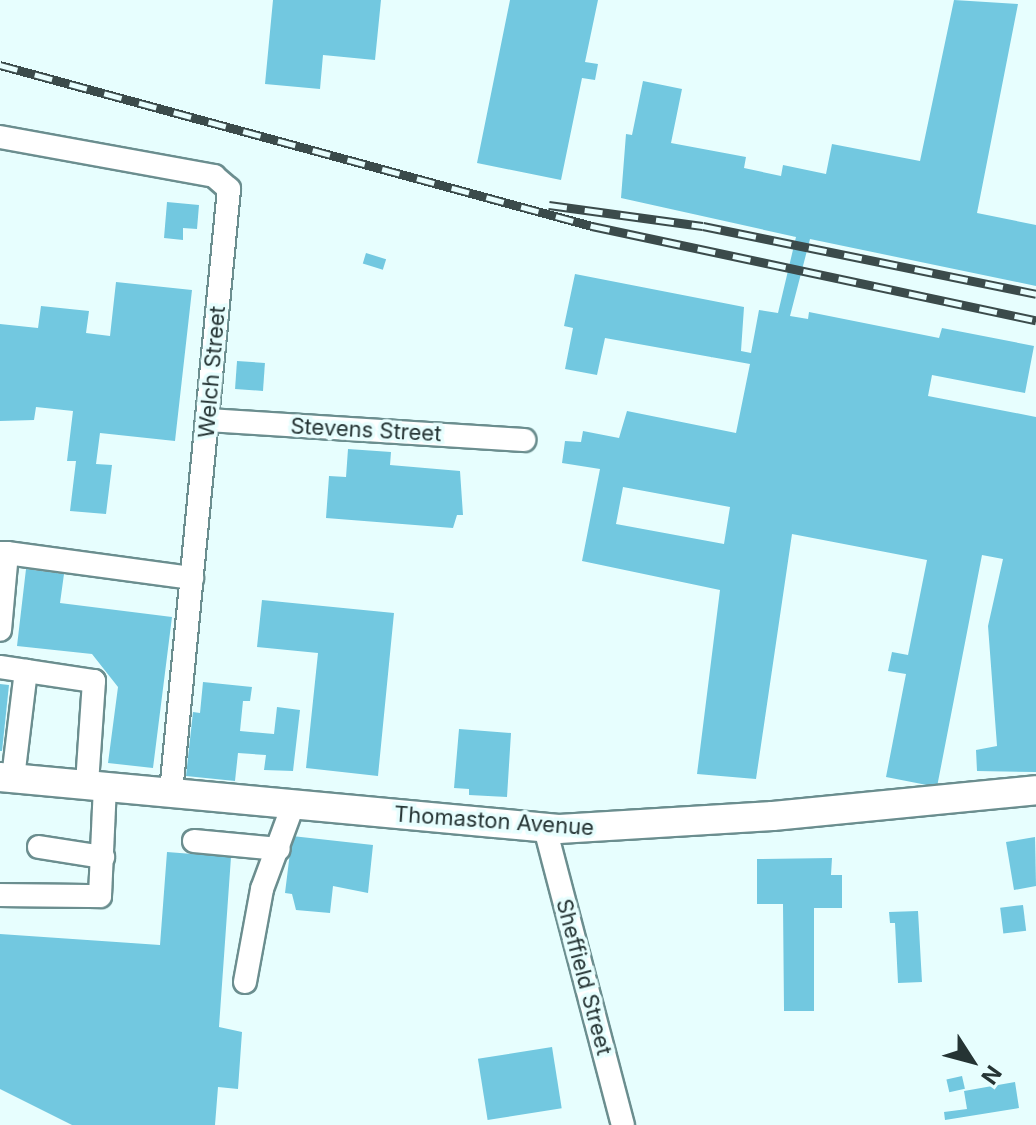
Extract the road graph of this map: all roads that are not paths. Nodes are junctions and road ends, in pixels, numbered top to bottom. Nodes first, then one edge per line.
1 (0, 137) edge
2 (207, 420) junction
3 (524, 440) dead end
4 (4, 553) edge
5 (192, 578) junction
6 (0, 630) edge
7 (0, 667) edge
8 (26, 671) junction
9 (6, 777) edge
10 (96, 786) junction
11 (1036, 790) edge
12 (171, 793) junction
13 (293, 805) junction
14 (545, 828) junction
15 (194, 841) dead end
16 (39, 847) dead end
17 (279, 849) junction
18 (103, 857) junction
19 (0, 895) edge
20 (245, 982) dead end
21 (623, 1125) edge

1 - 2 street, Welch Street
2 - 3 street, Stevens Street
2 - 5 street, Welch Street
4 - 5 street
4 - 6 street
5 - 12 street, Welch Street
7 - 8 street
8 - 9 street
8 - 10 street
9 - 10 main road, Thomaston Avenue
10 - 12 main road, Thomaston Avenue
10 - 18 street
11 - 14 main road, Thomaston Avenue
12 - 13 main road, Thomaston Avenue
13 - 14 main road, Thomaston Avenue
13 - 17 street
14 - 21 street, Sheffield Street
15 - 17 street
16 - 18 street
17 - 20 street
18 - 19 street

